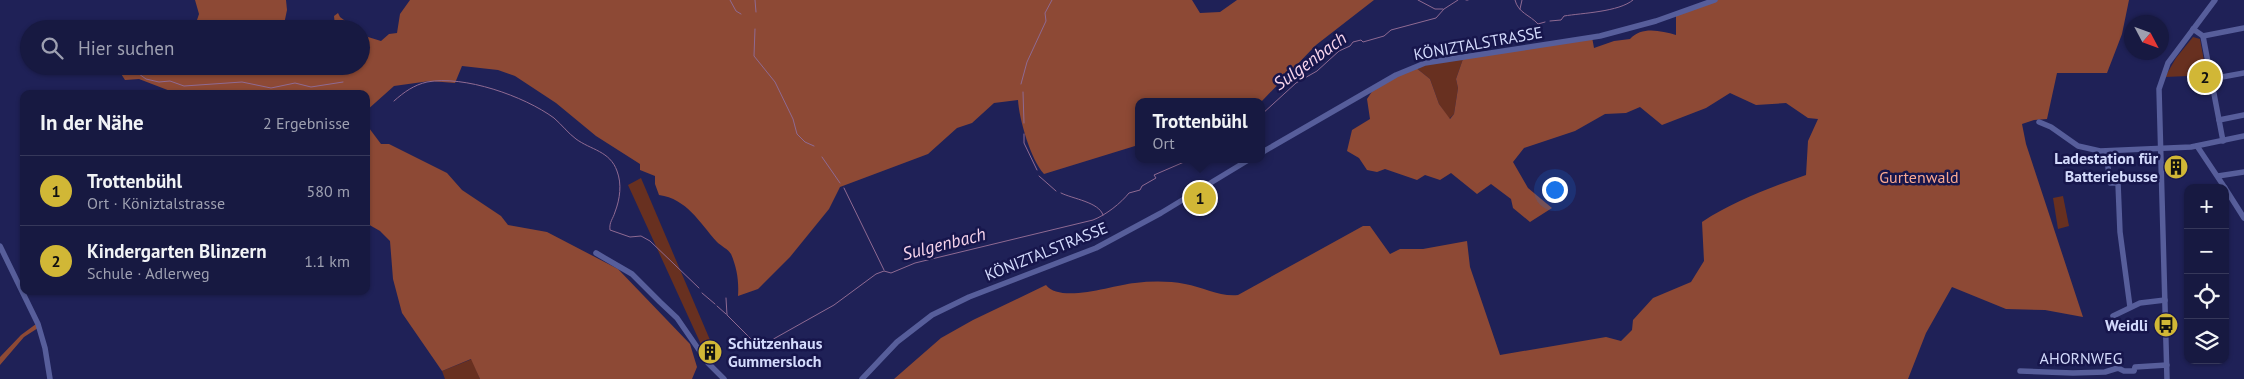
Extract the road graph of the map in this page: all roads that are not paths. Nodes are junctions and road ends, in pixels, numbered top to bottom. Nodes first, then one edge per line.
1 (1715, 0) edge
2 (2215, 0) edge
3 (2244, 28) edge
4 (2193, 29) junction
5 (2203, 36) junction
6 (2244, 73) edge
7 (2211, 79) junction
8 (2244, 115) edge
9 (2219, 120) junction
10 (2039, 122) dead end
11 (2244, 136) edge
12 (2223, 141) junction
13 (2196, 146) junction
14 (2160, 149) junction
15 (1265, 151) edge
16 (2106, 151) junction
17 (1244, 163) edge
18 (2244, 172) edge
19 (2218, 176) junction
20 (2223, 184) edge
21 (2229, 194) edge
22 (2244, 218) edge
23 (0, 246) edge
24 (596, 253) dead end
25 (20, 287) edge
26 (24, 295) edge
27 (2165, 300) junction
28 (2130, 307) junction
29 (2113, 316) dead end
30 (2167, 366) junction
31 (2020, 371) dead end
32 (50, 379) edge
33 (724, 379) edge
34 (862, 379) edge
35 (2168, 379) edge

1 - 15 street, KÖNIZTALSTRASSE
2 - 4 street
3 - 5 street
4 - 5 street
4 - 14 street
5 - 7 street
6 - 7 street
7 - 9 street
8 - 9 street
9 - 12 street
10 - 16 street
11 - 12 street
12 - 13 street
13 - 14 street
13 - 19 street
14 - 16 street
14 - 27 street
16 - 28 street
17 - 34 street, KÖNIZTALSTRASSE
18 - 19 street
19 - 20 street
21 - 22 street
23 - 25 street
24 - 33 street
26 - 32 street
27 - 28 street
27 - 30 street
28 - 29 street
30 - 31 street, AHORNWEG
30 - 35 street

